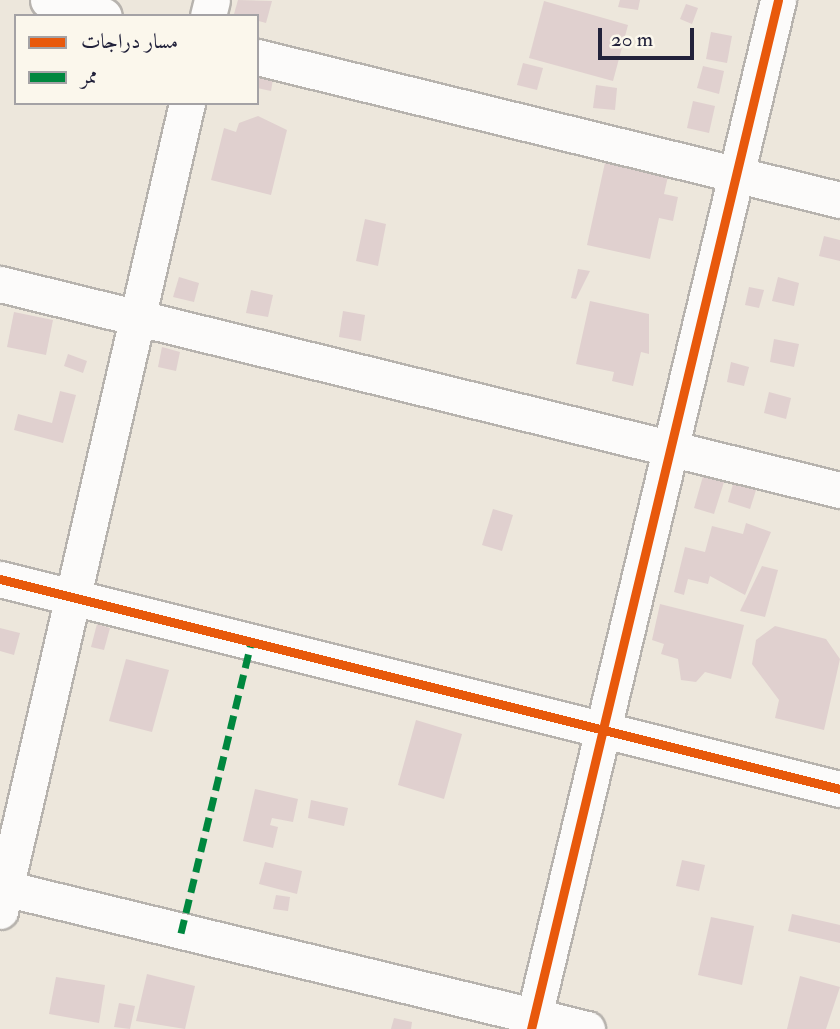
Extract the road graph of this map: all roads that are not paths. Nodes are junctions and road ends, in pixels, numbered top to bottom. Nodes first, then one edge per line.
1 (48, 0) edge
2 (778, 0) edge
3 (97, 14) edge
4 (259, 57) edge
5 (187, 105) edge
6 (734, 176) junction
7 (840, 200) edge
8 (0, 284) edge
9 (137, 317) junction
10 (671, 450) junction
11 (840, 489) edge
12 (0, 579) edge
13 (72, 598) junction
14 (600, 726) junction
15 (840, 789) edge
16 (2, 895) edge
17 (532, 1022) edge
18 (587, 1029) edge

1 - 3 street
2 - 6 street
4 - 6 street
5 - 9 street
6 - 7 street
6 - 10 street
8 - 9 street
9 - 10 street
9 - 13 street
10 - 11 street
10 - 14 street
12 - 13 street
13 - 14 street
13 - 16 street
14 - 15 street
14 - 17 street
16 - 17 street
17 - 18 street

